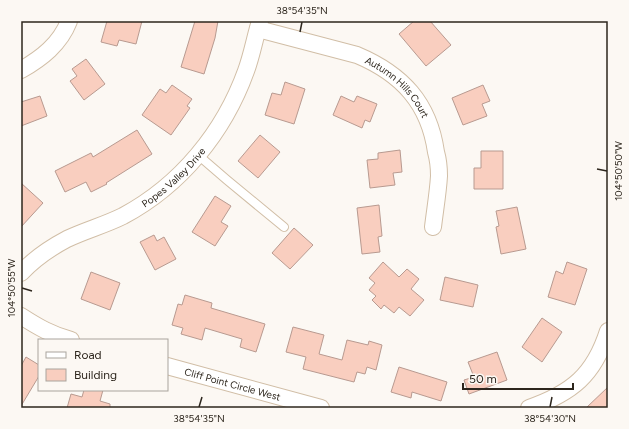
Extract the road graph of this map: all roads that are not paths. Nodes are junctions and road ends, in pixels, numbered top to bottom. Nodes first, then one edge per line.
1 (69, 21) edge
2 (259, 25) edge
3 (21, 70) edge
4 (198, 155) junction
5 (284, 227) dead end
6 (433, 227) dead end
7 (21, 273) edge
8 (21, 316) edge
9 (608, 331) edge
10 (68, 339) edge
11 (168, 366) edge
12 (321, 408) edge
13 (529, 408) edge

1 - 3 street
2 - 4 street, Popes Valley Drive
2 - 6 street, Autumn Hills Court
4 - 5 lane
4 - 7 street, Popes Valley Drive
8 - 10 street
9 - 13 street
11 - 12 street, Cliff Point Circle West

